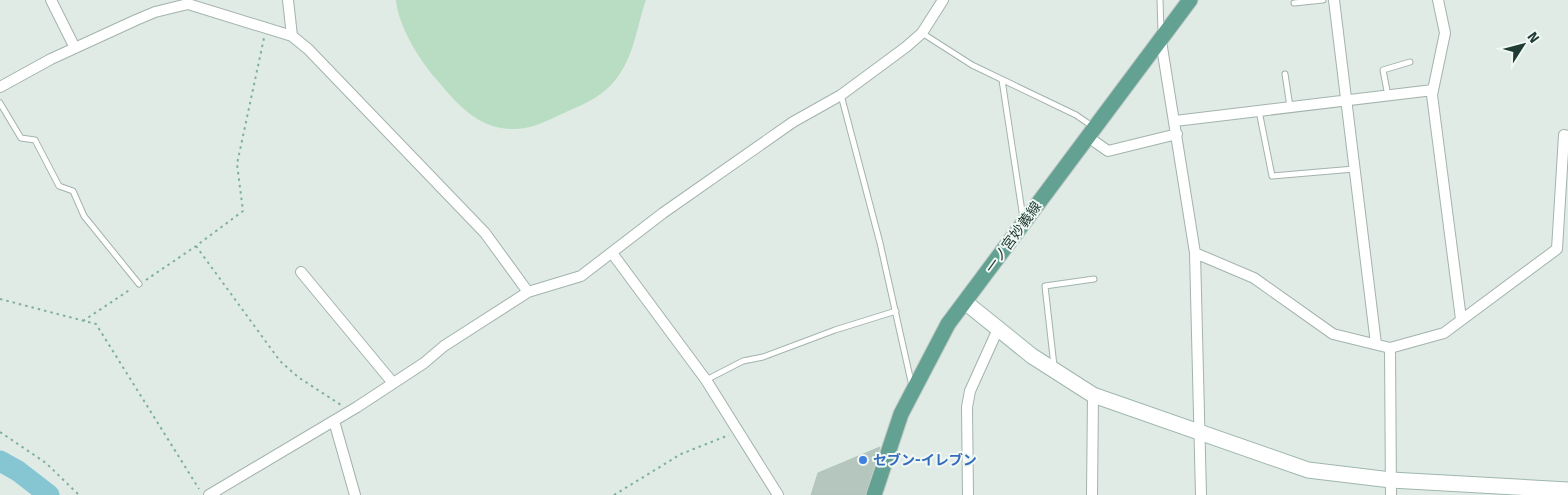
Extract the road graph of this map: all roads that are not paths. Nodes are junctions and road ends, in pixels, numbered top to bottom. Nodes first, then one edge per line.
1 (51, 0) edge
2 (288, 0) edge
3 (943, 0) edge
4 (1160, 0) edge
5 (1190, 0) edge
6 (1323, 0) edge
7 (1334, 0) edge
8 (1438, 0) edge
9 (1294, 4) dead end
10 (922, 33) junction
11 (292, 36) junction
12 (1161, 41) junction
13 (75, 48) junction
14 (1410, 62) dead end
15 (1285, 74) dead end
16 (1002, 80) junction
17 (0, 86) edge
18 (1433, 90) junction
19 (840, 95) junction
20 (1388, 96) junction
21 (1346, 100) junction
22 (0, 103) edge
23 (1290, 107) junction
24 (1259, 111) junction
25 (1175, 121) junction
26 (1091, 132) junction
27 (1177, 134) junction
28 (1568, 136) edge
29 (1355, 169) junction
30 (1024, 221) junction
31 (612, 253) junction
32 (1195, 253) junction
33 (302, 272) dead end
34 (1094, 279) dead end
35 (139, 284) road end
36 (528, 292) junction
37 (965, 302) junction
38 (896, 311) junction
39 (1461, 319) junction
40 (998, 329) junction
41 (1376, 344) junction
42 (1390, 348) junction
43 (1054, 369) junction
44 (706, 380) junction
45 (393, 383) junction
46 (913, 389) junction
47 (1092, 395) junction
48 (334, 421) junction
49 (1201, 432) junction
50 (1391, 488) edge
51 (1568, 490) edge
52 (209, 495) edge
53 (355, 495) edge
54 (778, 495) edge
55 (874, 495) edge
56 (968, 495) edge
57 (1092, 495) edge
58 (1201, 495) edge

1 - 13 street
2 - 11 street
3 - 10 street
4 - 12 lane
5 - 12 main road, 一ノ宮妙義線
6 - 9 lane
7 - 21 street
8 - 18 street
10 - 16 lane
10 - 19 street
11 - 13 street
11 - 36 street
12 - 25 street
12 - 26 main road, 一ノ宮妙義線
13 - 17 street
14 - 20 lane
15 - 23 lane
16 - 26 lane
16 - 30 lane
18 - 20 street
18 - 39 street
19 - 31 street
19 - 38 lane
20 - 21 street
21 - 23 street
21 - 29 street
22 - 35 lane
23 - 24 street
24 - 25 street
24 - 29 lane
25 - 27 street
26 - 27 street
26 - 30 main road, 一ノ宮妙義線
27 - 32 street
28 - 39 street
29 - 41 street
30 - 37 main road, 一ノ宮妙義線
31 - 36 street
31 - 44 street
32 - 41 street
32 - 49 street
33 - 45 street
34 - 43 lane
36 - 45 street
37 - 40 street
37 - 46 main road, 一ノ宮妙義線
38 - 44 lane
38 - 46 lane
39 - 42 street
40 - 43 street
40 - 56 street
41 - 42 street
42 - 50 street
43 - 47 street
44 - 54 street
45 - 48 street
46 - 55 main road, 一ノ宮妙義線
47 - 49 street
47 - 57 street
48 - 52 street
48 - 53 street
49 - 50 street
49 - 58 street
50 - 51 street

